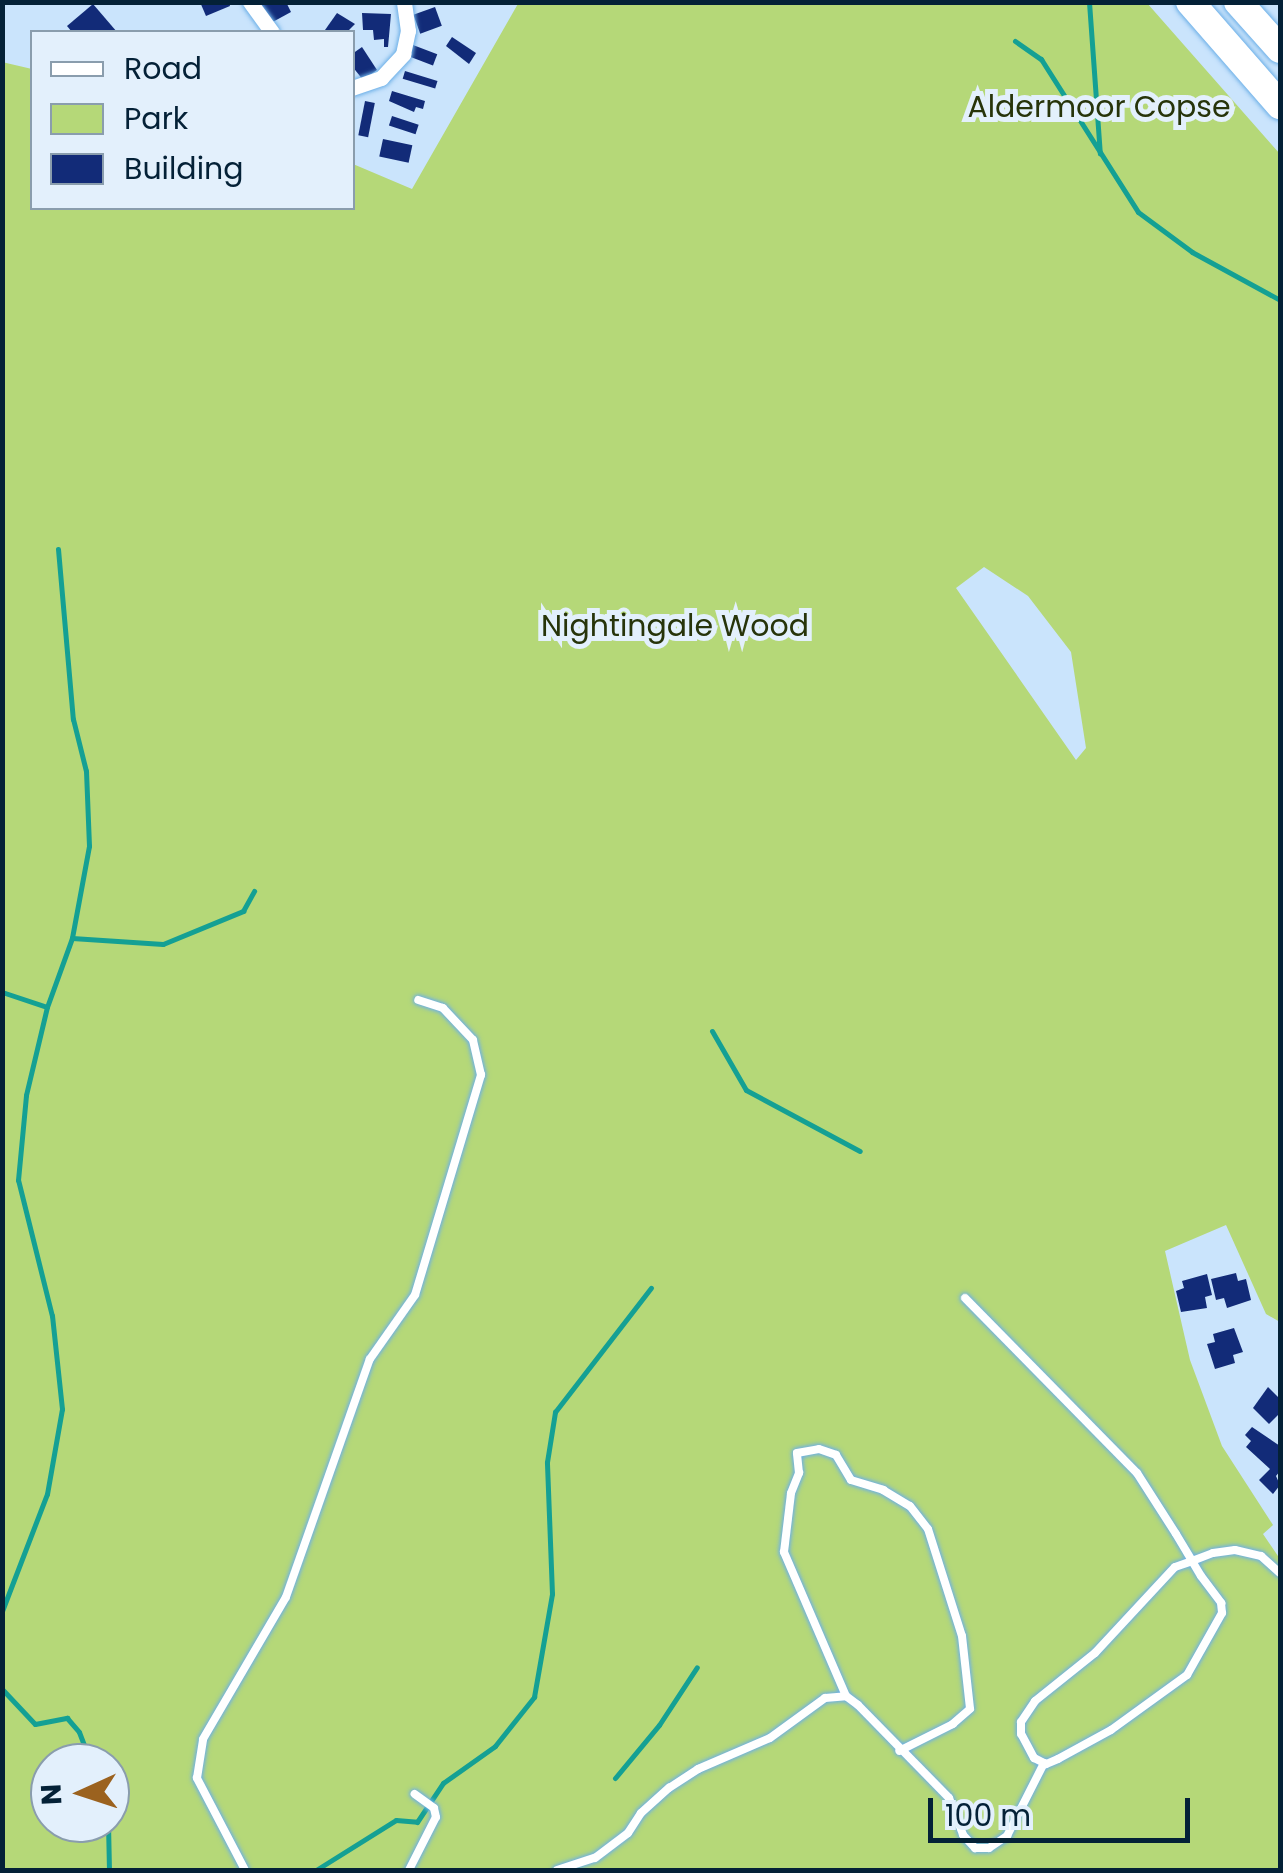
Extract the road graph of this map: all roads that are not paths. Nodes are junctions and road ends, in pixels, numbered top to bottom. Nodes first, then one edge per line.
1 (250, 2) edge
2 (404, 2) edge
3 (1190, 2) edge
4 (1238, 2) edge
5 (271, 30) edge
6 (1280, 49) edge
7 (355, 87) edge
8 (1280, 105) edge
9 (418, 1000) dead end
10 (965, 1298) dead end
11 (1192, 1561) junction
12 (1280, 1573) edge
13 (846, 1696) junction
14 (899, 1751) junction
15 (1044, 1764) junction
16 (416, 1794) dead end
17 (245, 1870) edge
18 (409, 1870) edge
19 (557, 1870) edge

1 - 5 street
2 - 7 street
3 - 8 highway
4 - 6 highway
9 - 17 lane
10 - 11 lane
11 - 12 lane
11 - 15 lane
11 - 15 lane
13 - 14 lane
13 - 14 lane
13 - 19 lane
14 - 15 lane
16 - 18 lane

